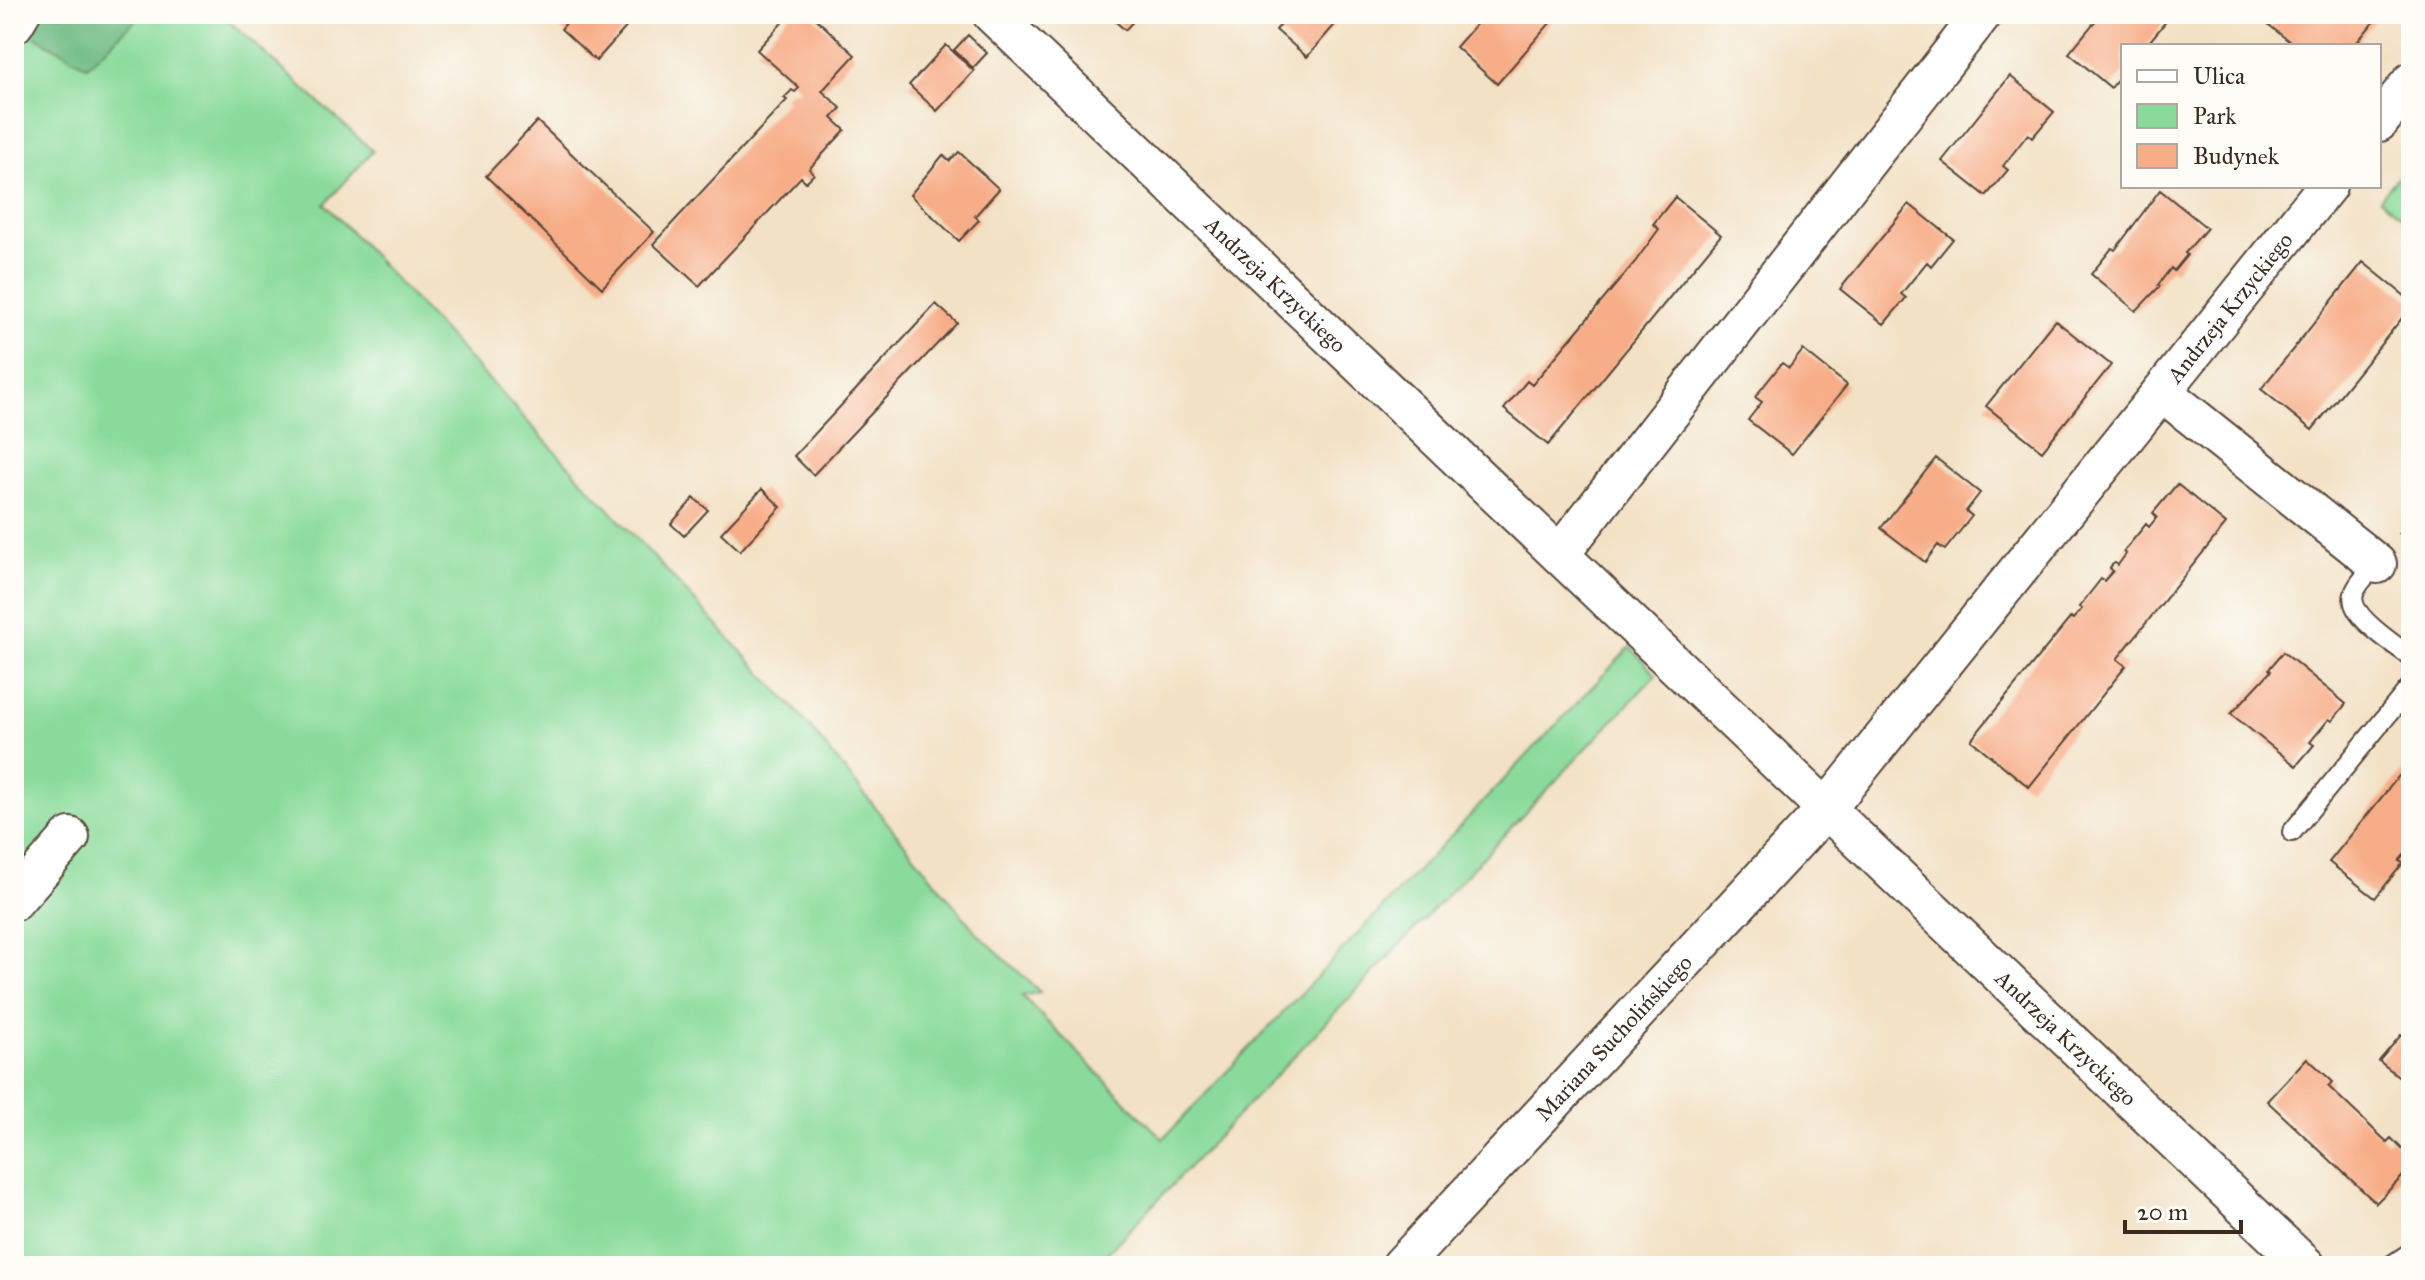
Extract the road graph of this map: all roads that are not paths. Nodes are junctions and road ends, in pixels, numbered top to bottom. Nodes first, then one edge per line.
1 (20, 14) edge
2 (992, 14) edge
3 (1982, 14) edge
4 (14, 24) edge
5 (2411, 82) edge
6 (2381, 120) edge
7 (2325, 188) edge
8 (2162, 392) junction
9 (1560, 554) junction
10 (2377, 564) joint
11 (2411, 657) edge
12 (2411, 686) edge
13 (1827, 808) junction
14 (2292, 832) dead end
15 (70, 837) dead end
16 (14, 901) edge
17 (2411, 1252) edge
18 (1401, 1266) edge
19 (2306, 1266) edge
20 (2390, 1266) edge

1 - 4 street
2 - 9 street, Andrzeja Krzyckiego
3 - 9 street
5 - 6 street
7 - 8 street, Andrzeja Krzyckiego
8 - 10 street, Andrzeja Krzyckiego
8 - 13 street, Andrzeja Krzyckiego
9 - 13 street, Andrzeja Krzyckiego
10 - 11 lane, Andrzeja Krzyckiego
12 - 14 lane
13 - 18 street, Mariana Sucholińskiego
13 - 19 street, Andrzeja Krzyckiego
15 - 16 street
17 - 20 lane

